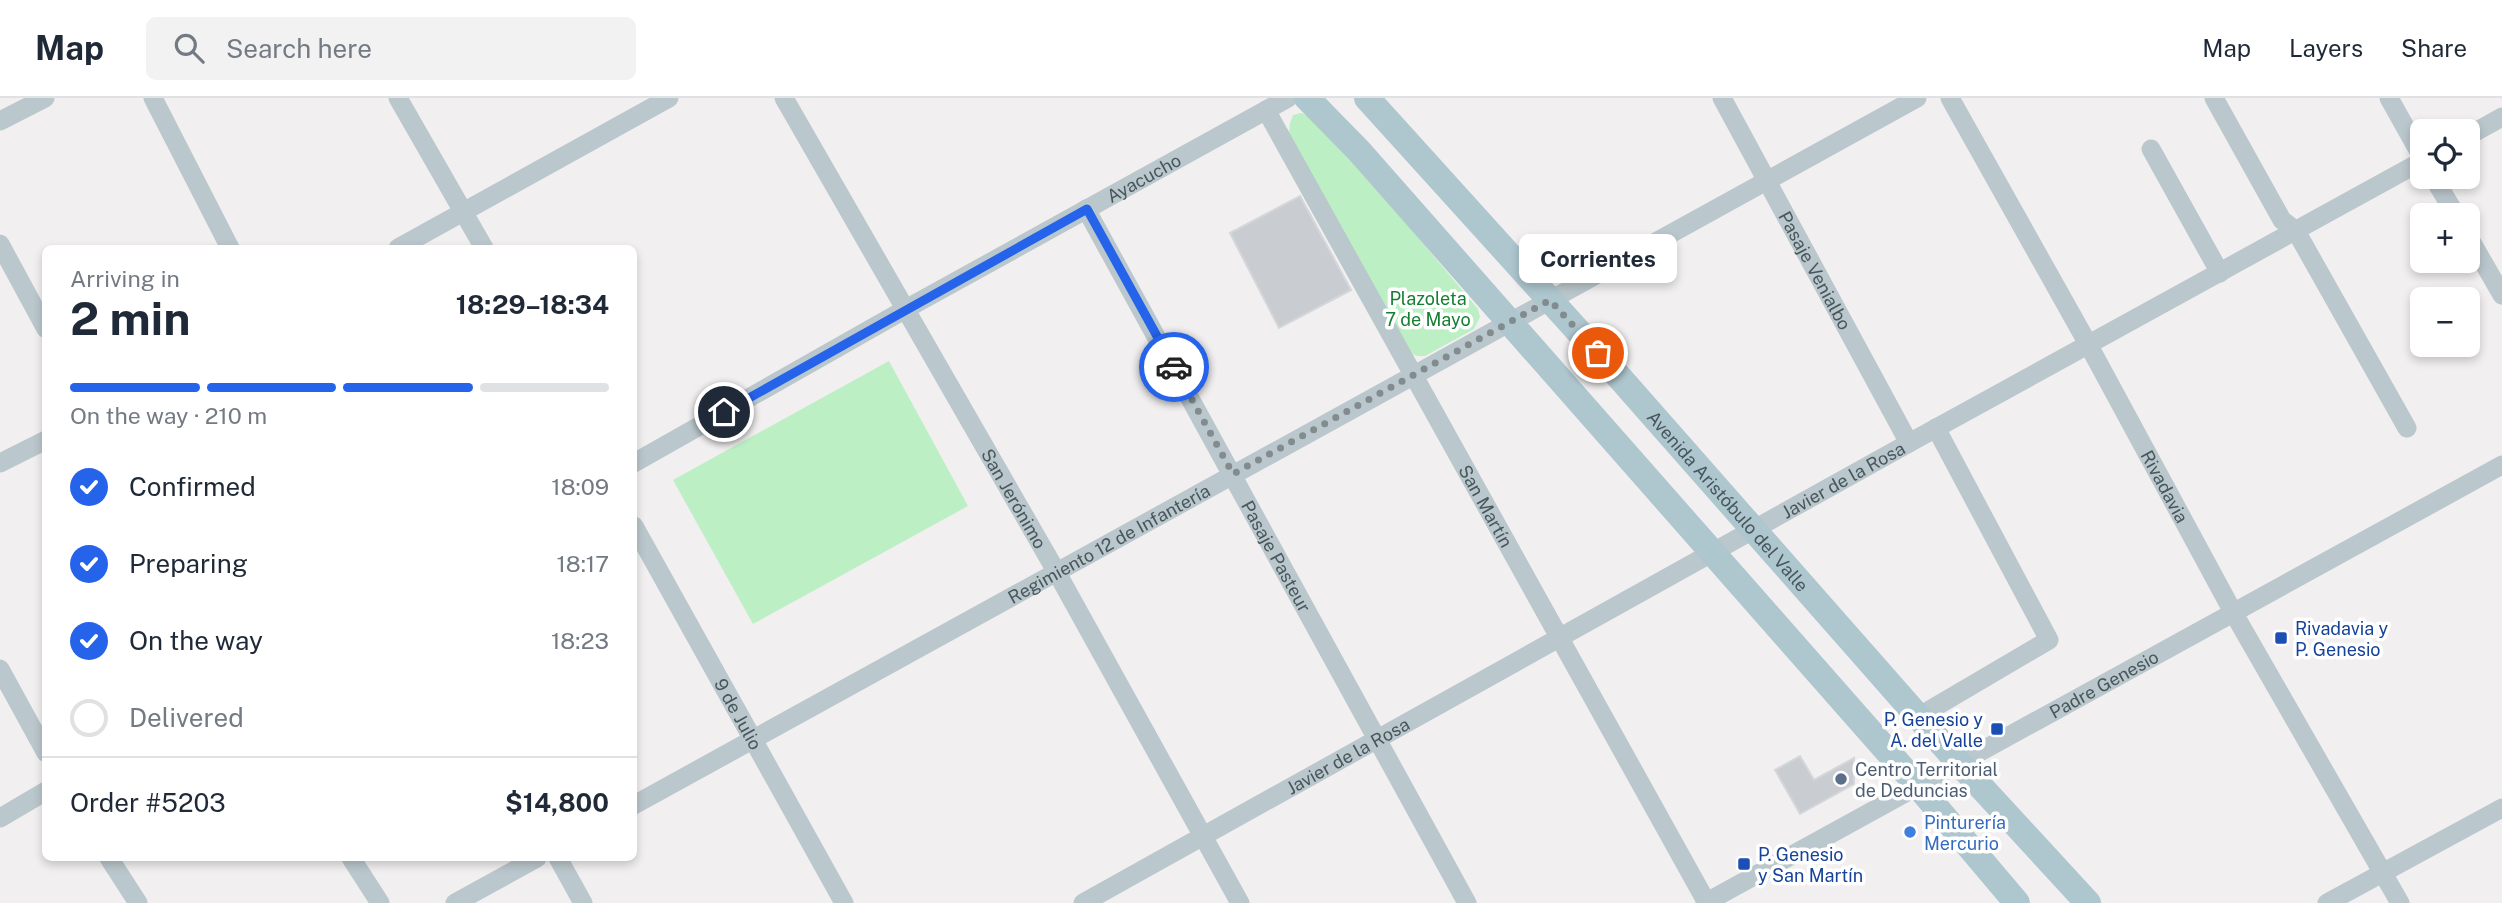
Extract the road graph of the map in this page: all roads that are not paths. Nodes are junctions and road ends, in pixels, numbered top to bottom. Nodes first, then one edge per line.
1 (45, 98) edge
2 (153, 98) edge
3 (398, 98) edge
4 (669, 98) edge
5 (784, 98) edge
6 (1288, 98) edge
7 (1307, 98) edge
8 (1367, 98) edge
9 (1722, 98) edge
10 (1917, 98) edge
11 (1950, 98) edge
12 (2214, 98) edge
13 (2389, 98) edge
14 (1266, 110) junction
15 (2502, 117) edge
16 (0, 121) edge
17 (2480, 129) edge
18 (2410, 137) edge
19 (2151, 149) dead end
20 (2410, 166) edge
21 (1769, 181) junction
22 (1087, 209) junction
23 (464, 212) junction
24 (2296, 231) junction
25 (0, 244) edge
26 (228, 245) edge
27 (404, 245) edge
28 (482, 245) edge
29 (2480, 256) edge
30 (2220, 273) junction
31 (2501, 292) edge
32 (1550, 300) junction
33 (904, 310) junction
34 (42, 322) edge
35 (1508, 323) junction
36 (2088, 344) junction
37 (1411, 375) junction
38 (1936, 428) junction
39 (2407, 428) dead end
40 (42, 442) edge
41 (1909, 443) junction
42 (637, 461) edge
43 (0, 463) edge
44 (2502, 465) edge
45 (1233, 474) junction
46 (1754, 529) junction
47 (637, 531) edge
48 (1711, 553) junction
49 (1056, 571) junction
50 (2233, 612) junction
51 (1559, 638) junction
52 (0, 669) edge
53 (1918, 717) junction
54 (754, 739) junction
55 (1376, 740) junction
56 (42, 746) edge
57 (1959, 763) junction
58 (1918, 786) junction
59 (42, 793) edge
60 (637, 803) edge
61 (2502, 808) edge
62 (0, 818) edge
63 (1203, 836) junction
64 (111, 861) edge
65 (353, 861) edge
66 (532, 861) edge
67 (560, 861) edge
68 (2383, 873) junction
69 (138, 903) edge
70 (380, 903) edge
71 (456, 903) edge
72 (583, 903) edge
73 (844, 903) edge
74 (1083, 903) edge
75 (1240, 903) edge
76 (1468, 903) edge
77 (1706, 903) edge
78 (2017, 903) edge
79 (2088, 903) edge
80 (2327, 903) edge
81 (2400, 903) edge

1 - 16 street
2 - 26 street
3 - 23 street
4 - 23 street
5 - 33 street, San Jerónimo
6 - 14 street, Ayacucho
7 - 35 main road
8 - 32 main road, Avenida Aristóbulo del Valle
9 - 21 street, Pasaje Venialbo
10 - 21 street, Regimiento 12 de Infantería
11 - 36 street, Rivadavia
12 - 24 street
13 - 18 street
14 - 22 street, Ayacucho
14 - 37 street, San Martín
15 - 17 street
19 - 30 street
20 - 24 street, Javier de la Rosa
21 - 32 street, Regimiento 12 de Infantería
21 - 41 street, Pasaje Venialbo
22 - 33 street, Ayacucho
22 - 45 street, Pasaje Pasteur
23 - 27 street
23 - 28 street
24 - 30 street, Javier de la Rosa
24 - 39 street
25 - 34 street
29 - 31 street
30 - 36 street, Javier de la Rosa
32 - 35 street, Regimiento 12 de Infantería
32 - 46 main road, Avenida Aristóbulo del Valle
33 - 42 street, Ayacucho
33 - 49 street, San Jerónimo
35 - 37 street, Regimiento 12 de Infantería
35 - 48 main road
36 - 38 street, Javier de la Rosa
36 - 50 street, Rivadavia
37 - 45 street, Regimiento 12 de Infantería
37 - 51 street, San Martín
38 - 41 street, Javier de la Rosa
38 - 53 street
40 - 43 street
41 - 46 street, Javier de la Rosa
44 - 50 street, Padre Genesio
45 - 49 street, Regimiento 12 de Infantería
45 - 55 street, Pasaje Pasteur
46 - 48 street, Javier de la Rosa
46 - 53 main road, Avenida Aristóbulo del Valle
47 - 54 street, 9 de Julio
48 - 51 street, Javier de la Rosa
48 - 58 main road
49 - 54 street, Regimiento 12 de Infantería
49 - 63 street, San Jerónimo
50 - 57 street, Padre Genesio
50 - 68 street, Rivadavia
51 - 55 street, Javier de la Rosa
51 - 77 street, San Martín
52 - 56 street
53 - 57 main road, Avenida Aristóbulo del Valle
54 - 60 street, Regimiento 12 de Infantería
54 - 73 street, 9 de Julio
55 - 63 street, Javier de la Rosa
55 - 76 street, Pasaje Pasteur
57 - 58 street, Padre Genesio
57 - 79 main road, Avenida Aristóbulo del Valle
58 - 77 street, Padre Genesio
58 - 78 main road
59 - 62 street
61 - 68 street
63 - 74 street, Javier de la Rosa
63 - 75 street, San Jerónimo
64 - 69 street
65 - 70 street
66 - 71 street
67 - 72 street
68 - 80 street
68 - 81 street, Rivadavia

